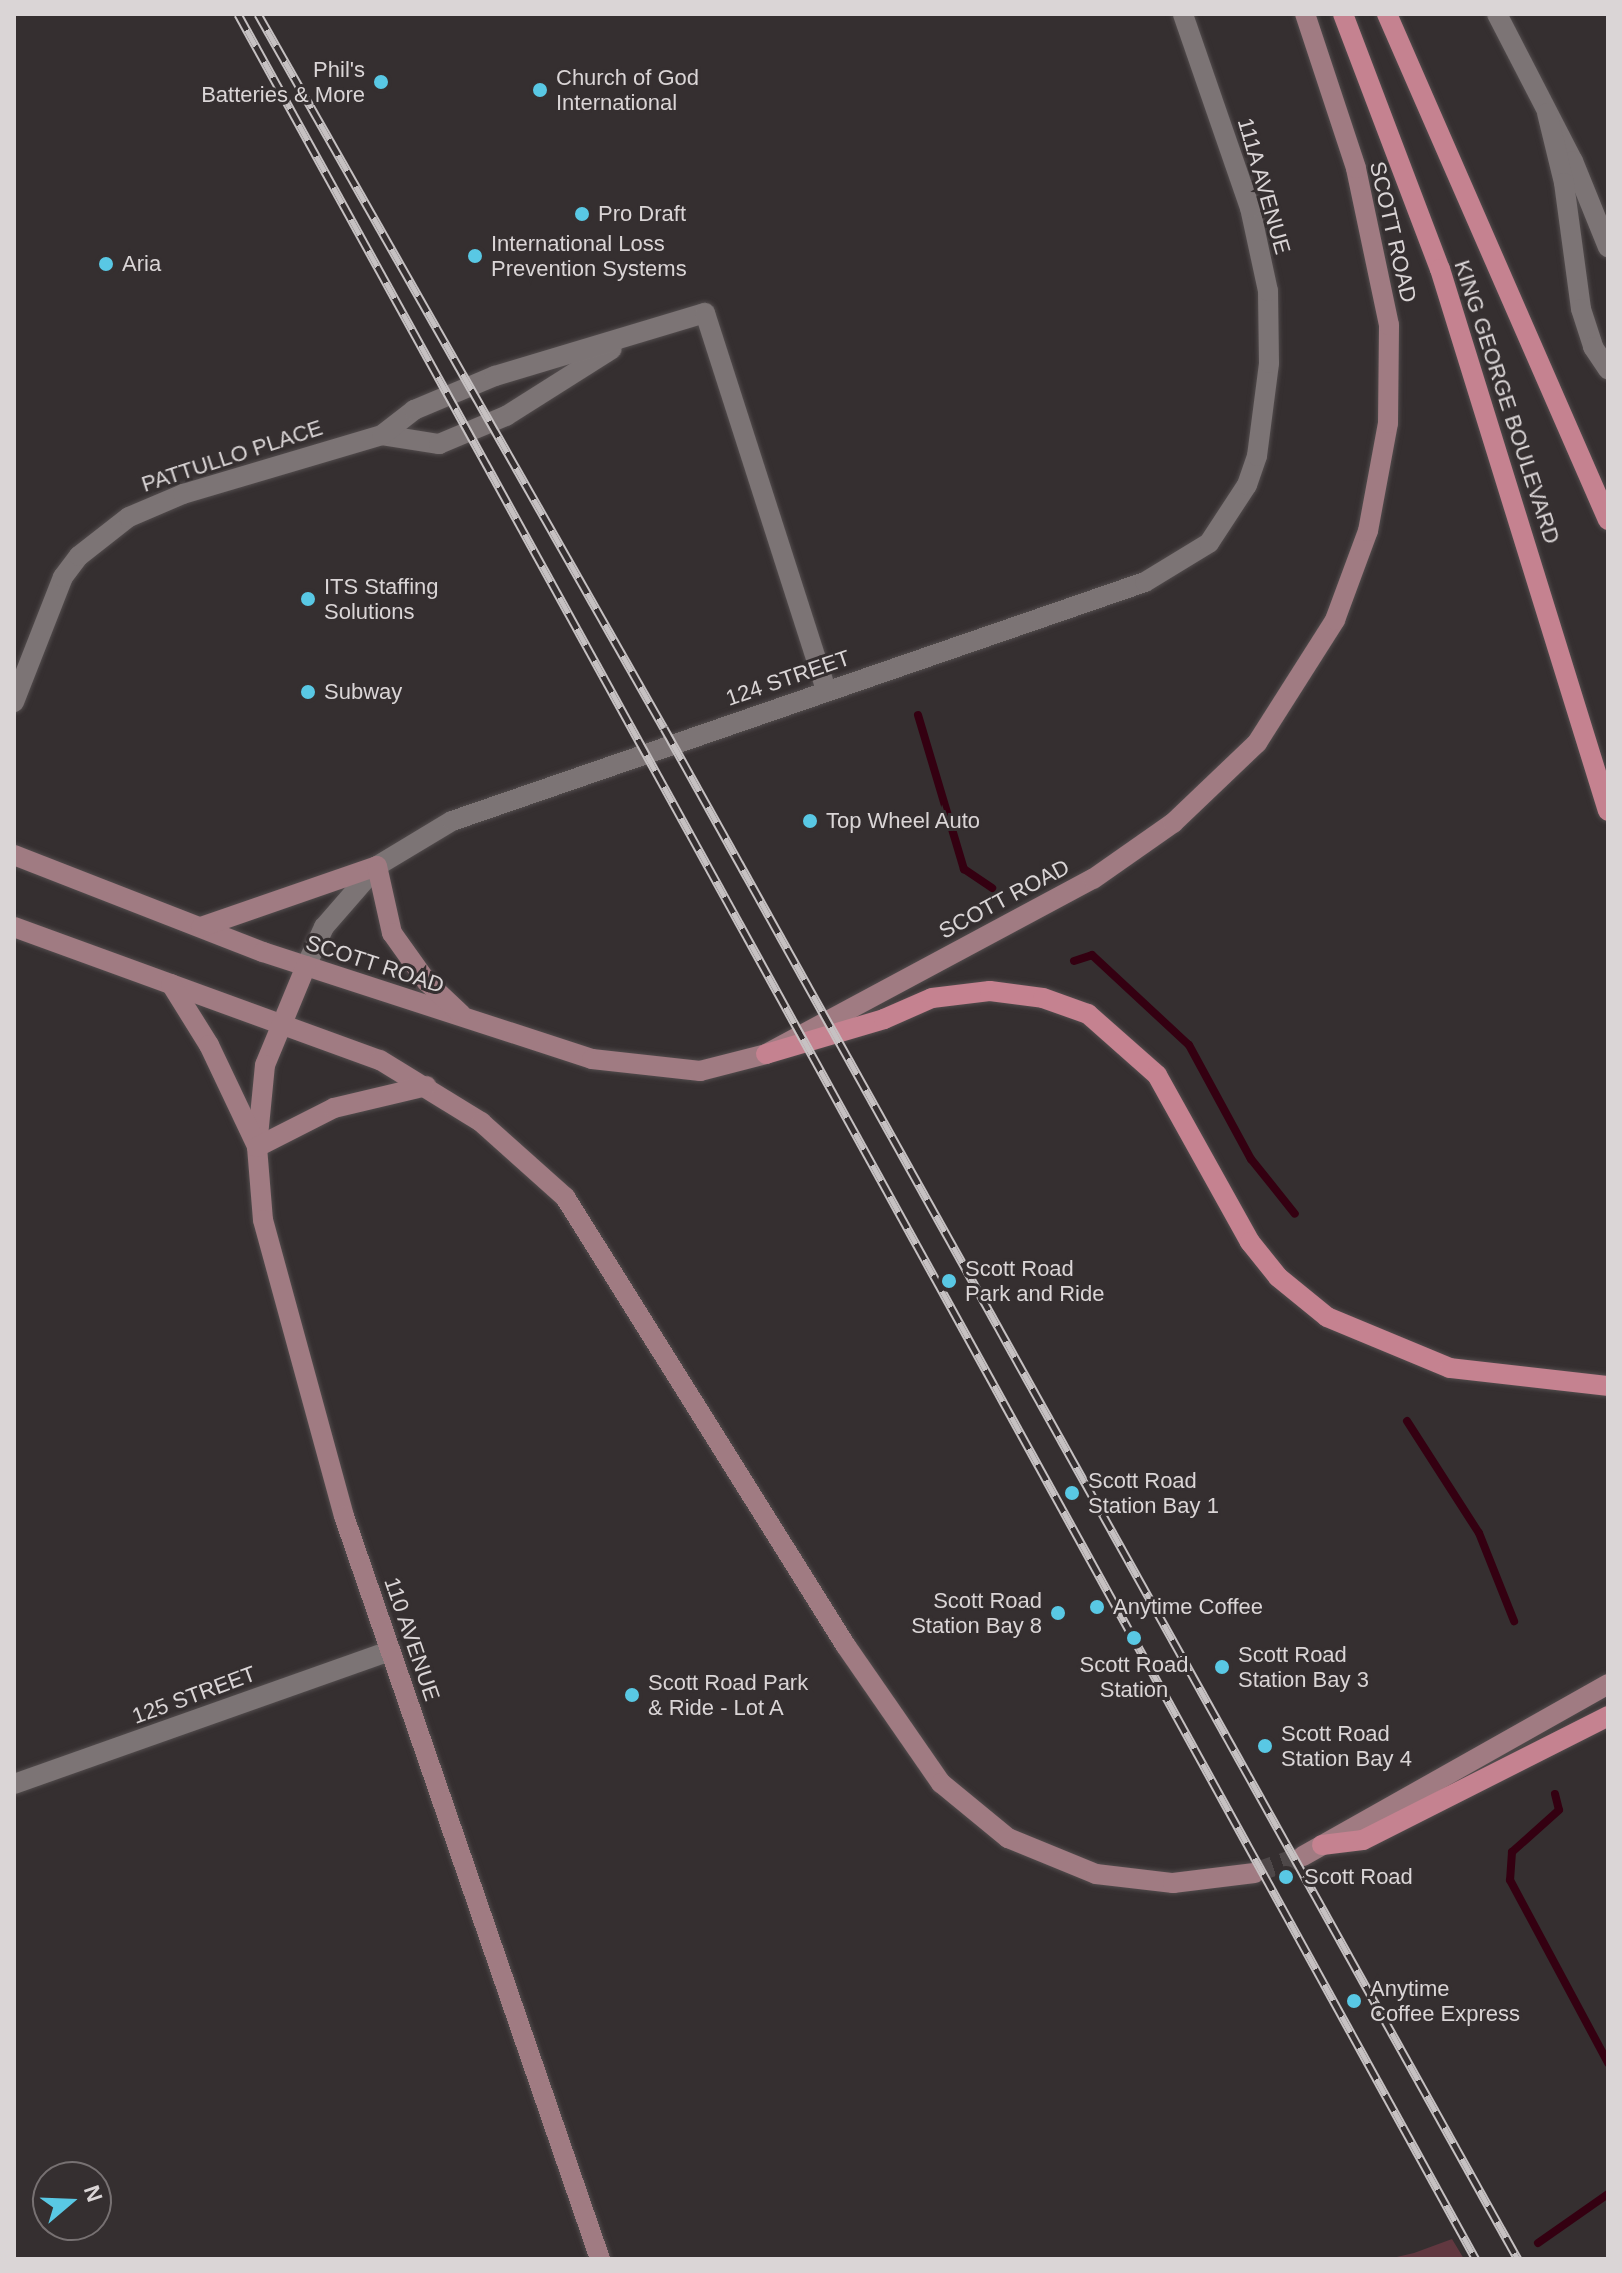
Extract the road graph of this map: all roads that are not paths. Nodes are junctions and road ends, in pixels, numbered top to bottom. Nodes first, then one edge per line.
1 (1183, 14) edge
2 (1305, 14) edge
3 (1343, 14) edge
4 (1387, 14) edge
5 (1497, 14) edge
6 (1547, 113) junction
7 (1608, 247) edge
8 (636, 334) junction
9 (1608, 369) edge
10 (1264, 424) joint
11 (382, 435) junction
12 (1608, 520) edge
13 (826, 690) junction
14 (14, 702) edge
15 (1608, 811) edge
16 (14, 855) edge
17 (377, 866) junction
18 (14, 927) edge
19 (201, 927) junction
20 (306, 966) junction
21 (171, 984) junction
22 (467, 1019) junction
23 (283, 1021) junction
24 (766, 1054) junction
25 (426, 1086) junction
26 (257, 1147) junction
27 (1608, 1386) edge
28 (390, 1651) junction
29 (1608, 1684) edge
30 (1608, 1716) edge
31 (14, 1784) edge
32 (1322, 1845) junction
33 (1303, 1856) tunnel mouth
34 (1254, 1873) tunnel mouth
35 (600, 2259) edge

1 - 10 street, 111A AVENUE
2 - 24 main road, SCOTT ROAD
3 - 15 main road, KING GEORGE BOULEVARD
4 - 12 main road, KING GEORGE BOULEVARD
5 - 6 street
6 - 7 street
6 - 9 street
8 - 11 street, PATTULLO PLACE
8 - 11 street, PATTULLO PLACE
8 - 13 street, PATTULLO PLACE
10 - 13 street, 124 STREET
11 - 14 street, PATTULLO PLACE
13 - 17 street, 124 STREET
16 - 19 main road, SCOTT ROAD
17 - 19 main road
17 - 20 street, 124 STREET
17 - 22 main road
18 - 21 main road
19 - 20 main road, SCOTT ROAD
20 - 22 main road, SCOTT ROAD
20 - 23 main road, 110 AVENUE
21 - 23 main road
21 - 26 main road
22 - 24 main road, SCOTT ROAD
23 - 25 main road
23 - 26 main road, 110 AVENUE
24 - 27 main road
25 - 26 main road
25 - 34 main road
26 - 28 main road, 110 AVENUE
28 - 31 street, 125 STREET
28 - 35 main road, 110 AVENUE
29 - 32 main road
30 - 32 main road
32 - 33 main road

